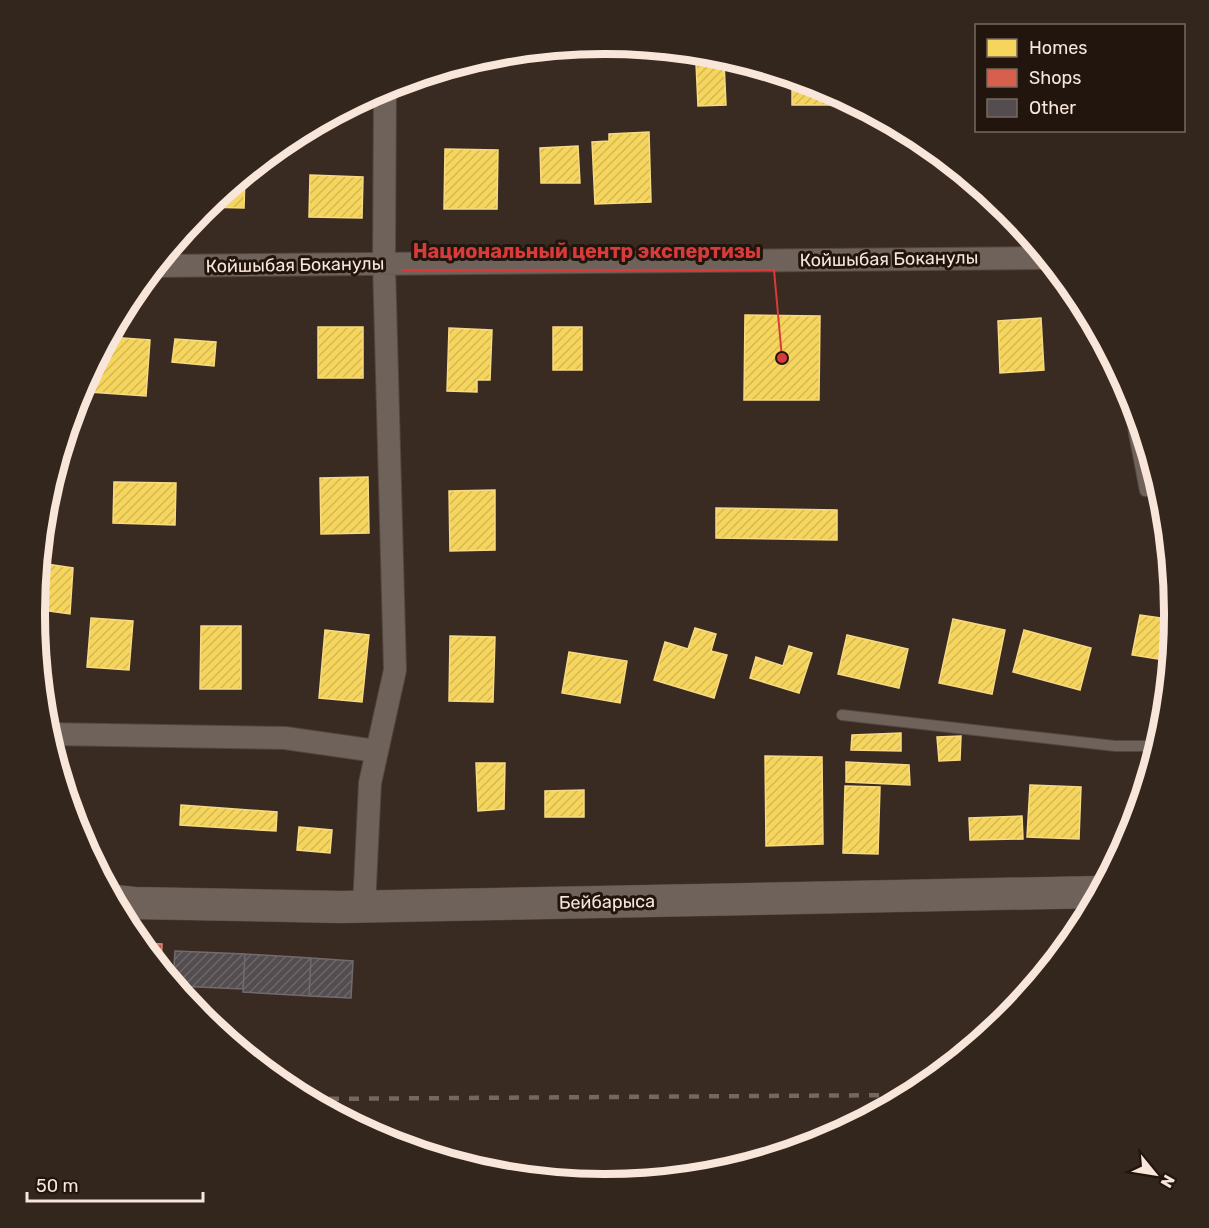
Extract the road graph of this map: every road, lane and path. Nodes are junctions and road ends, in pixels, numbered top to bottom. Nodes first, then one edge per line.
1 (385, 99) edge
2 (1036, 258) edge
3 (384, 264) junction
4 (167, 266) edge
5 (1141, 455) edge
6 (1145, 491) dead end
7 (842, 715) dead end
8 (58, 734) edge
9 (1148, 746) edge
10 (376, 751) junction
11 (1090, 892) edge
12 (125, 902) edge
13 (364, 906) junction

1 - 3 street
2 - 3 street, Койшыбая Боканулы
3 - 4 street, Койшыбая Боканулы
3 - 10 street
5 - 6 lane
7 - 9 lane
8 - 10 street
10 - 13 street
11 - 13 street, Бейбарыса
12 - 13 street, Бейбарыса

